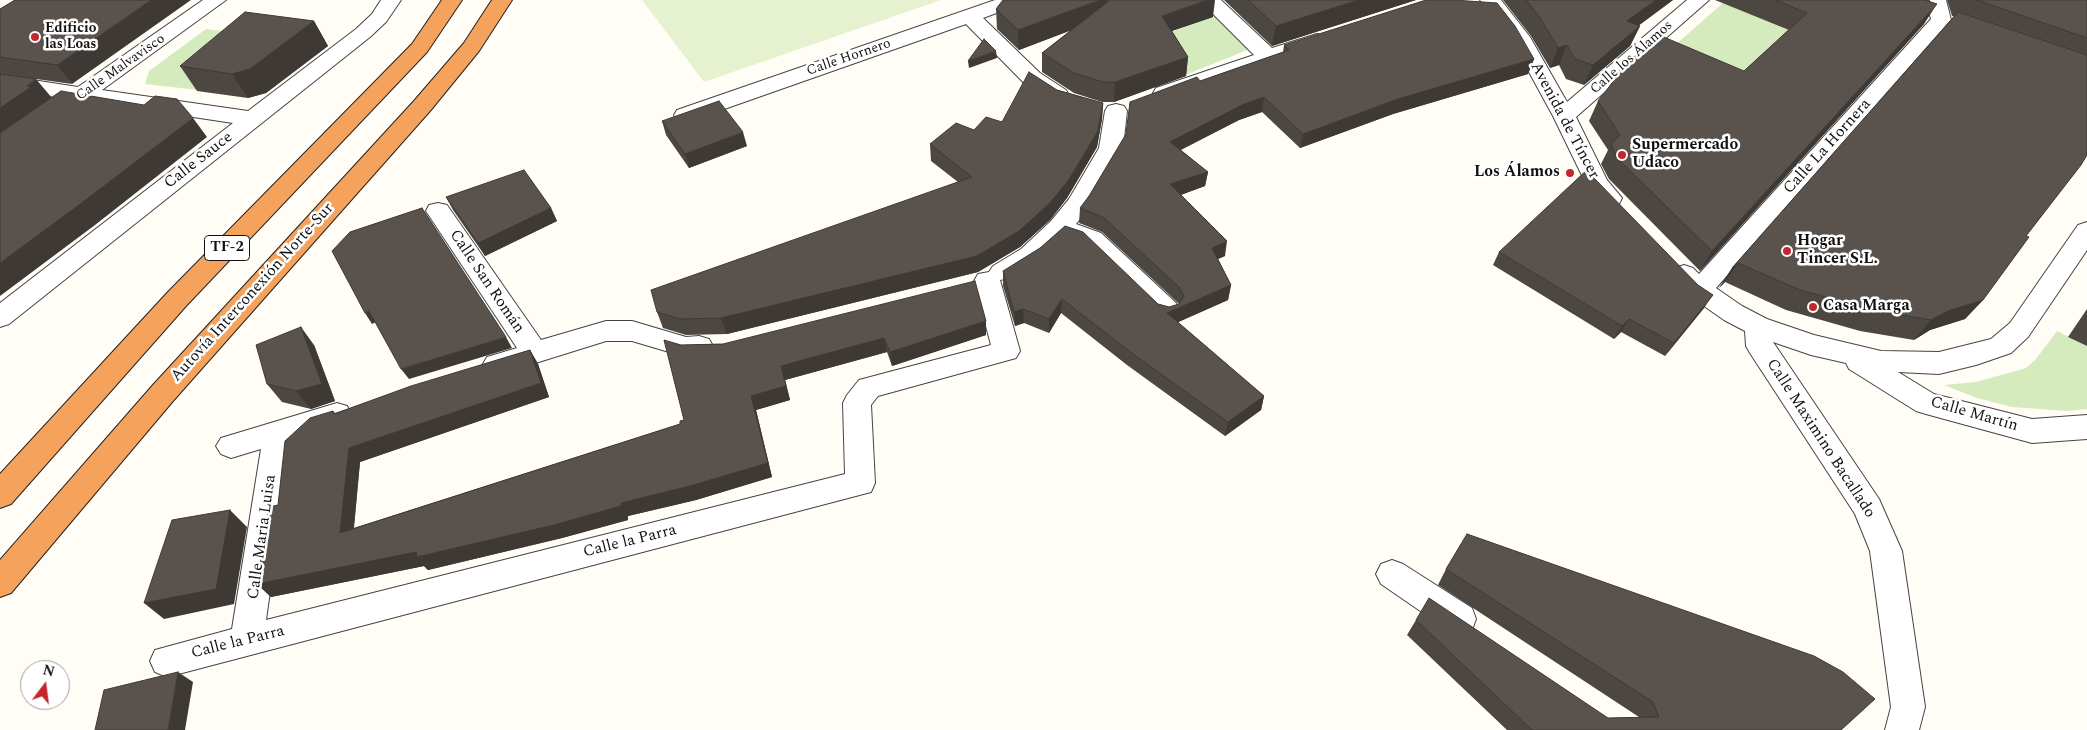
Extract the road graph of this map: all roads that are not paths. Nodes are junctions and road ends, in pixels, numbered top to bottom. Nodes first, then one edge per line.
1 (216, 0) edge
2 (391, 0) edge
3 (452, 0) edge
4 (502, 0) edge
5 (1014, 0) edge
6 (1209, 0) edge
7 (1699, 0) edge
8 (1487, 7) edge
9 (1940, 15) edge
10 (970, 16) junction
11 (1334, 34) edge
12 (1268, 56) junction
13 (0, 82) edge
14 (84, 94) junction
15 (1112, 105) junction
16 (683, 116) edge
17 (1564, 116) junction
18 (253, 119) junction
19 (0, 152) edge
20 (438, 211) dead end
21 (1630, 219) edge
22 (1060, 227) junction
23 (2087, 231) edge
24 (1668, 259) edge
25 (1700, 290) junction
26 (1167, 310) edge
27 (0, 316) edge
28 (1758, 326) junction
29 (727, 346) edge
30 (534, 352) junction
31 (1843, 352) junction
32 (477, 370) edge
33 (363, 406) edge
34 (2087, 427) edge
35 (278, 432) junction
36 (231, 446) dead end
37 (0, 495) edge
38 (1392, 574) dead end
39 (0, 583) edge
40 (1481, 633) edge
41 (248, 641) junction
42 (167, 660) dead end
43 (1902, 730) edge

1 - 14 street, Calle Malvavisco
2 - 18 street, Calle Sauce
3 - 37 highway, TF-2
4 - 39 highway, Autovía Interconexión Norte-Sur
5 - 10 street, Calle Hornero
6 - 12 street
7 - 17 street, Calle los Álamos
8 - 17 street, Avenida de Tíncer
9 - 25 street, Calle La Hornera
10 - 15 street
10 - 16 street, Calle Hornero
11 - 12 street
12 - 15 street
13 - 14 street
14 - 18 street
14 - 19 street, Calle Malvavisco
15 - 22 street
17 - 21 street, Avenida de Tíncer
18 - 27 street, Calle Sauce
20 - 30 street, Calle San Román
22 - 26 street
22 - 41 street, Calle la Parra
23 - 31 street
24 - 25 street
25 - 28 street
28 - 31 street
28 - 43 street, Calle Maximino Bacallado
29 - 30 street
30 - 32 street
31 - 34 street, Calle Martín
33 - 35 street
35 - 36 street
35 - 41 street, Calle Maria Luisa
38 - 40 street
41 - 42 street, Calle la Parra

